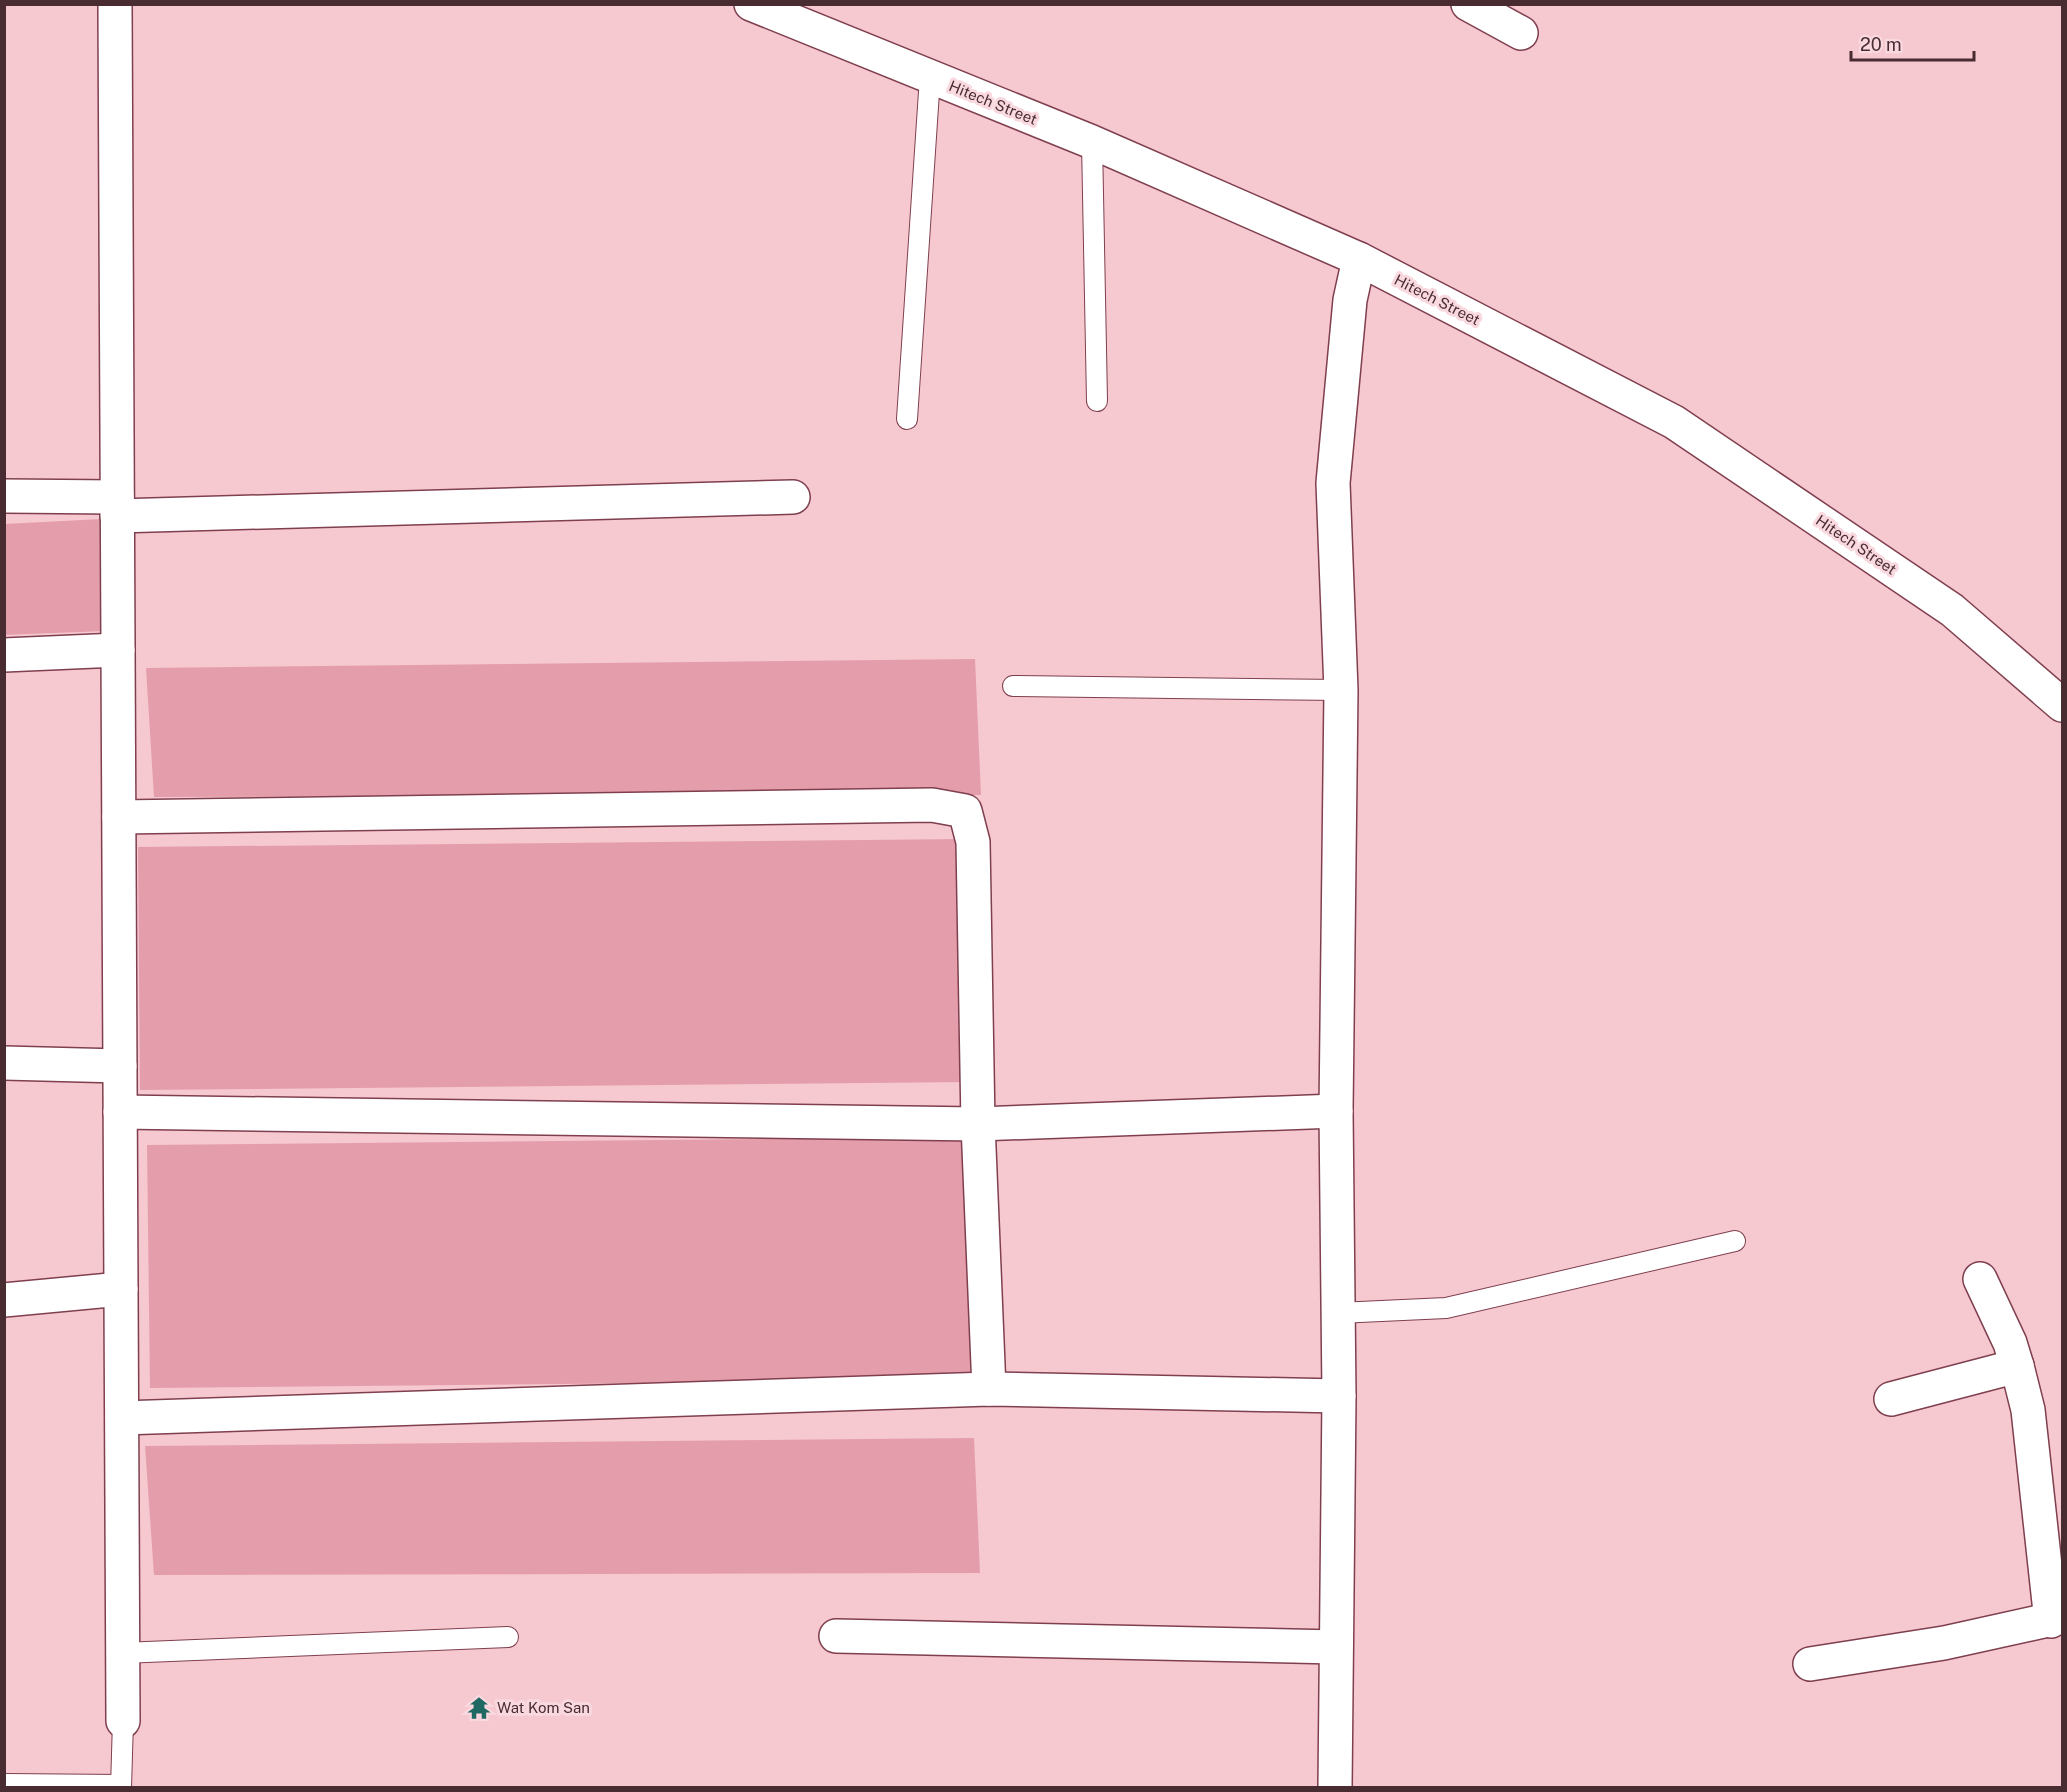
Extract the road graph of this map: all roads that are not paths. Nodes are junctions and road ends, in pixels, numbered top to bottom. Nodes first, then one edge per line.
1 (115, 4) edge
2 (751, 4) edge
3 (1468, 4) edge
4 (1521, 33) dead end
5 (930, 77) junction
6 (1092, 142) junction
7 (1359, 259) junction
8 (1096, 401) dead end
9 (907, 419) dead end
10 (4, 496) edge
11 (793, 497) dead end
12 (117, 506) junction
13 (118, 650) junction
14 (4, 655) edge
15 (1013, 686) dead end
16 (1341, 690) junction
17 (2062, 705) edge
18 (119, 817) junction
19 (4, 1063) edge
20 (120, 1066) junction
21 (1336, 1111) junction
22 (120, 1112) junction
23 (978, 1124) junction
24 (1735, 1241) dead end
25 (1980, 1280) dead end
26 (121, 1289) junction
27 (4, 1300) edge
28 (1338, 1313) junction
29 (2018, 1366) junction
30 (989, 1389) junction
31 (1339, 1396) junction
32 (1891, 1399) dead end
33 (122, 1418) junction
34 (2057, 1619) edge
35 (836, 1636) dead end
36 (508, 1637) dead end
37 (1336, 1647) junction
38 (122, 1653) junction
39 (1810, 1664) dead end
40 (123, 1721) joint
41 (4, 1784) edge
42 (121, 1786) edge
43 (1335, 1788) edge

1 - 12 street
2 - 5 street, Hitech Street
3 - 4 street
5 - 6 street, Hitech Street
5 - 9 lane
6 - 7 street, Hitech Street
6 - 8 lane
7 - 16 street
7 - 17 street, Hitech Street
10 - 12 street
11 - 12 street
12 - 13 street
13 - 14 street
13 - 18 street
15 - 16 lane
16 - 21 street
18 - 20 street
18 - 23 street
19 - 20 street
20 - 22 street
21 - 23 street
21 - 28 street
22 - 23 street
22 - 26 street
23 - 30 street
24 - 28 lane
25 - 29 street
26 - 27 street
26 - 33 street
28 - 31 street
29 - 32 street
29 - 34 street
30 - 31 street
30 - 33 street
31 - 37 street
33 - 38 street
34 - 39 street
35 - 37 street
36 - 38 lane
37 - 43 street
38 - 40 street
40 - 42 lane
41 - 42 lane

